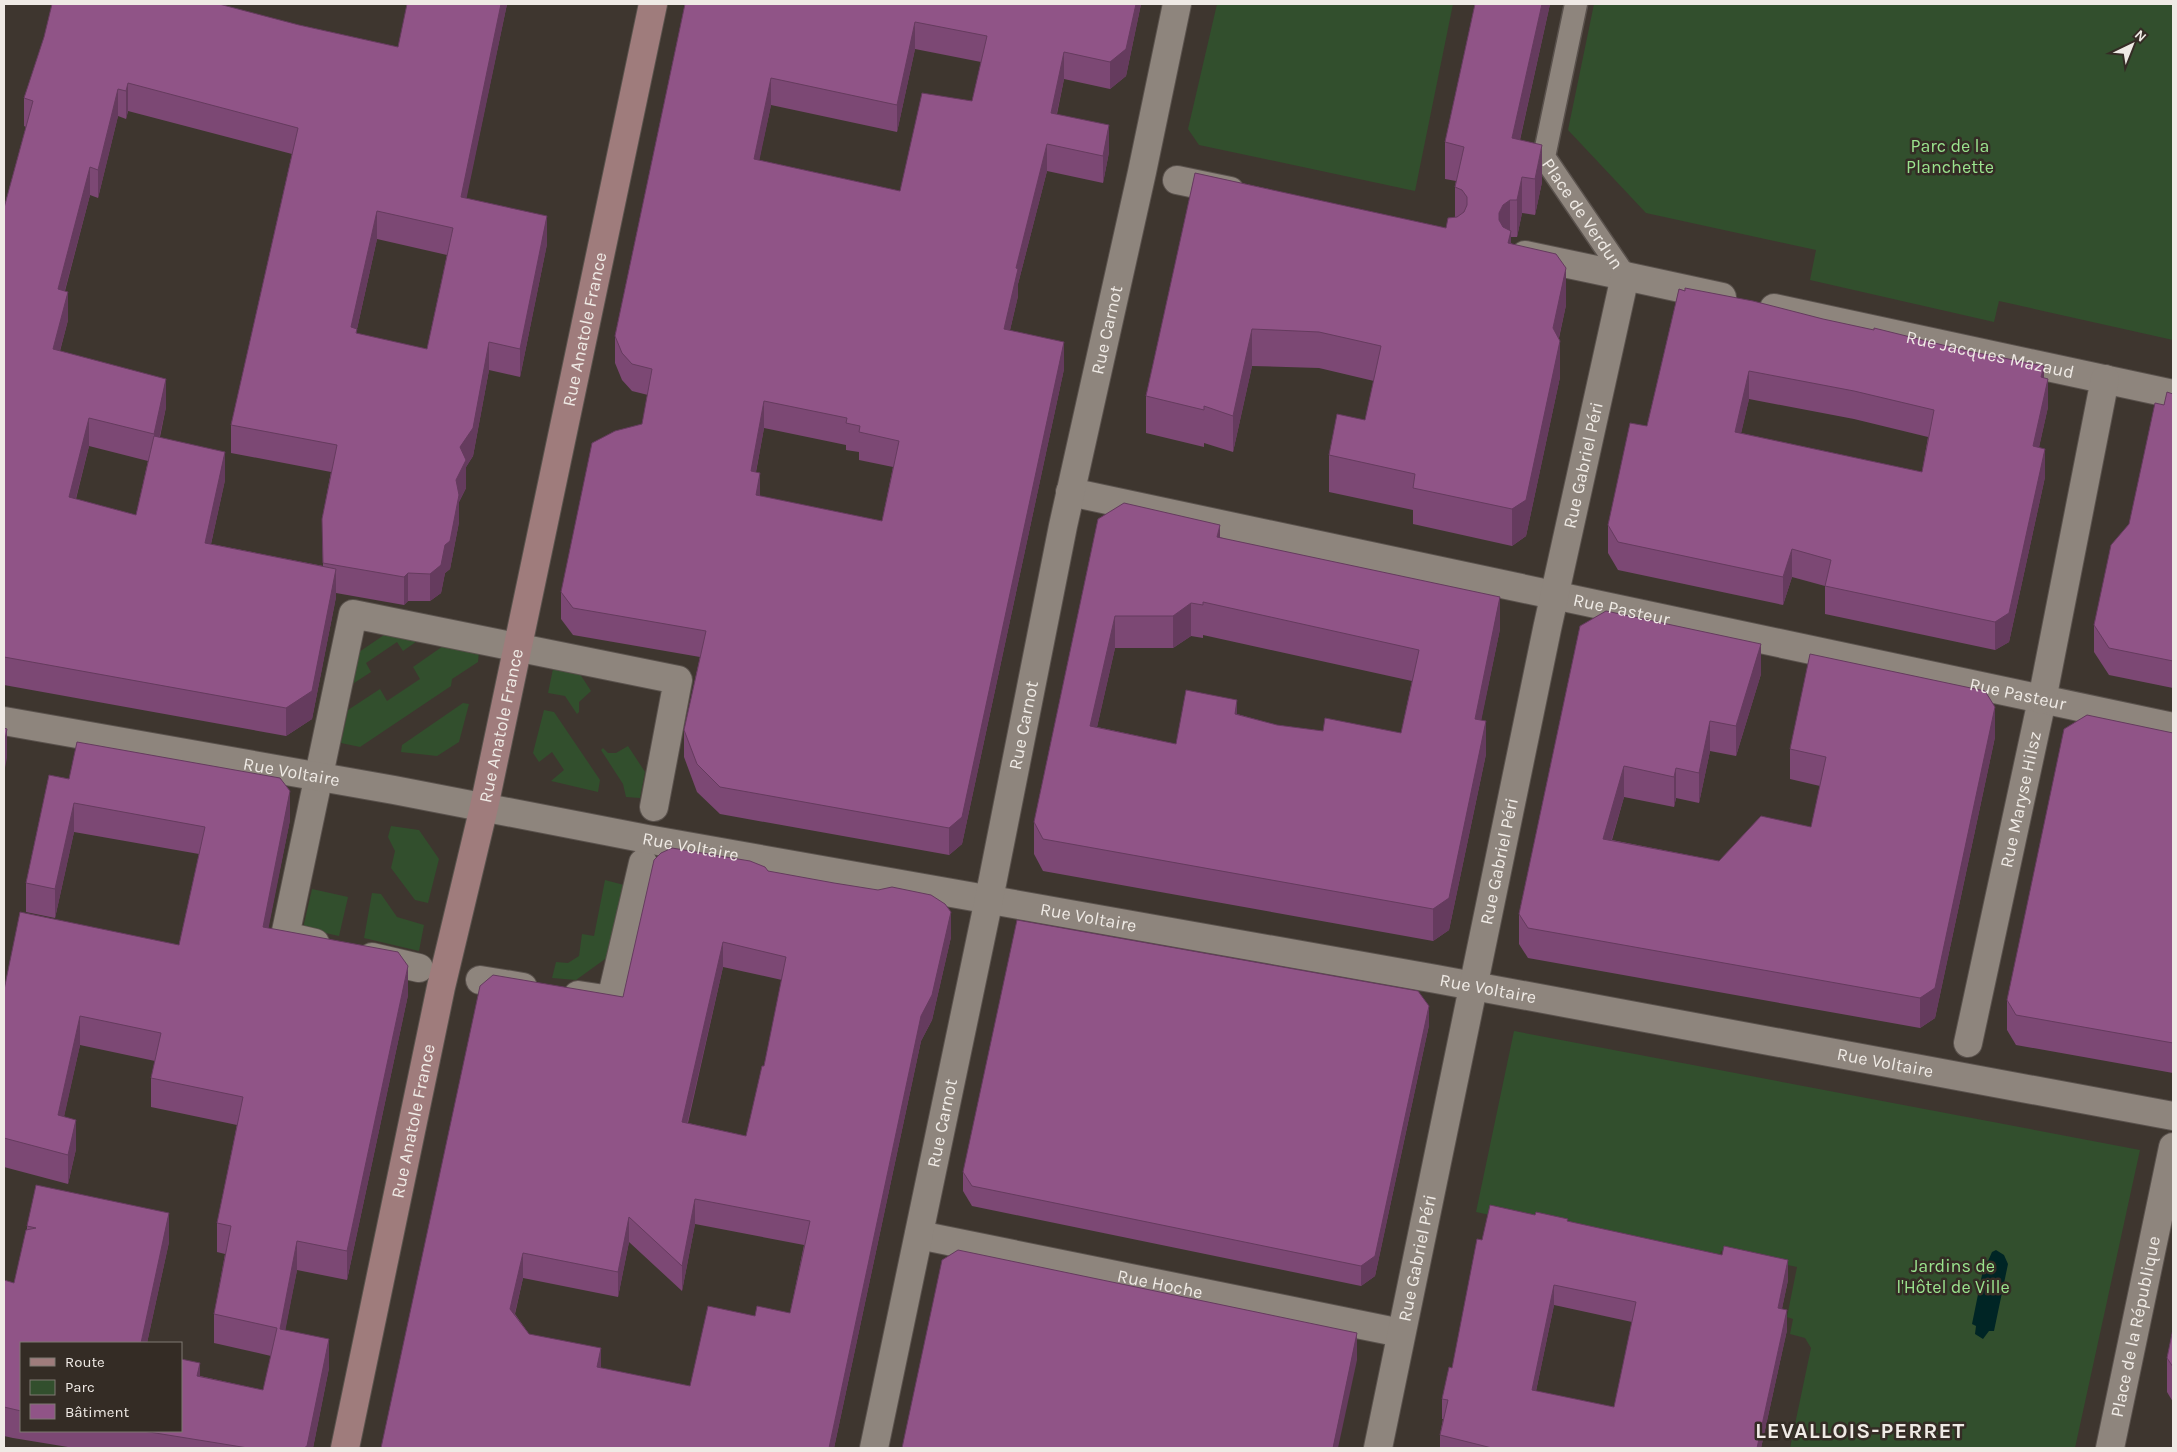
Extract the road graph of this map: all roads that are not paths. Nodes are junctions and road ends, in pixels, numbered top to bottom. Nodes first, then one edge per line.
1 (653, 4) edge
2 (1177, 4) edge
3 (1576, 4) edge
4 (1177, 180) dead end
5 (1254, 196) edge
6 (1514, 252) edge
7 (1625, 276) junction
8 (2105, 379) junction
9 (2173, 394) edge
10 (1070, 492) junction
11 (1554, 595) junction
12 (518, 646) junction
13 (2042, 700) junction
14 (4, 721) edge
15 (2173, 728) edge
16 (320, 777) junction
17 (484, 807) junction
18 (654, 807) dead end
19 (642, 863) dead end
20 (989, 898) junction
21 (419, 968) dead end
22 (480, 980) dead end
23 (1474, 986) junction
24 (1968, 1043) dead end
25 (2173, 1116) edge
26 (2173, 1146) edge
27 (919, 1234) junction
28 (1401, 1333) junction
29 (345, 1448) edge
30 (874, 1448) edge
31 (1378, 1448) edge
32 (2110, 1448) edge

1 - 12 main road, Rue Anatole France
2 - 10 street, Rue Carnot
3 - 7 lane, Place de Verdun
4 - 5 street
6 - 7 street, Rue Jacques Mazaud
7 - 8 street, Rue Jacques Mazaud
7 - 11 street, Rue Gabriel Péri
8 - 9 street, Rue Jacques Mazaud
8 - 13 street, Rue Maryse Hilsz
10 - 11 street, Rue Pasteur
10 - 20 street, Rue Carnot
11 - 13 street, Rue Pasteur
11 - 23 street, Rue Gabriel Péri
12 - 16 street
12 - 17 main road, Rue Anatole France
12 - 18 street
13 - 15 street, Rue Pasteur
13 - 24 street, Rue Maryse Hilsz
14 - 16 street, Rue Voltaire
16 - 17 street, Rue Voltaire
16 - 21 street
17 - 20 street, Rue Voltaire
17 - 29 main road, Rue Anatole France
19 - 22 street
20 - 23 street, Rue Voltaire
20 - 27 street, Rue Carnot
23 - 25 street, Rue Voltaire
23 - 28 street, Rue Gabriel Péri
26 - 32 street, Place de la République
27 - 28 street, Rue Hoche
27 - 30 street, Rue Carnot
28 - 31 street, Rue Gabriel Péri

